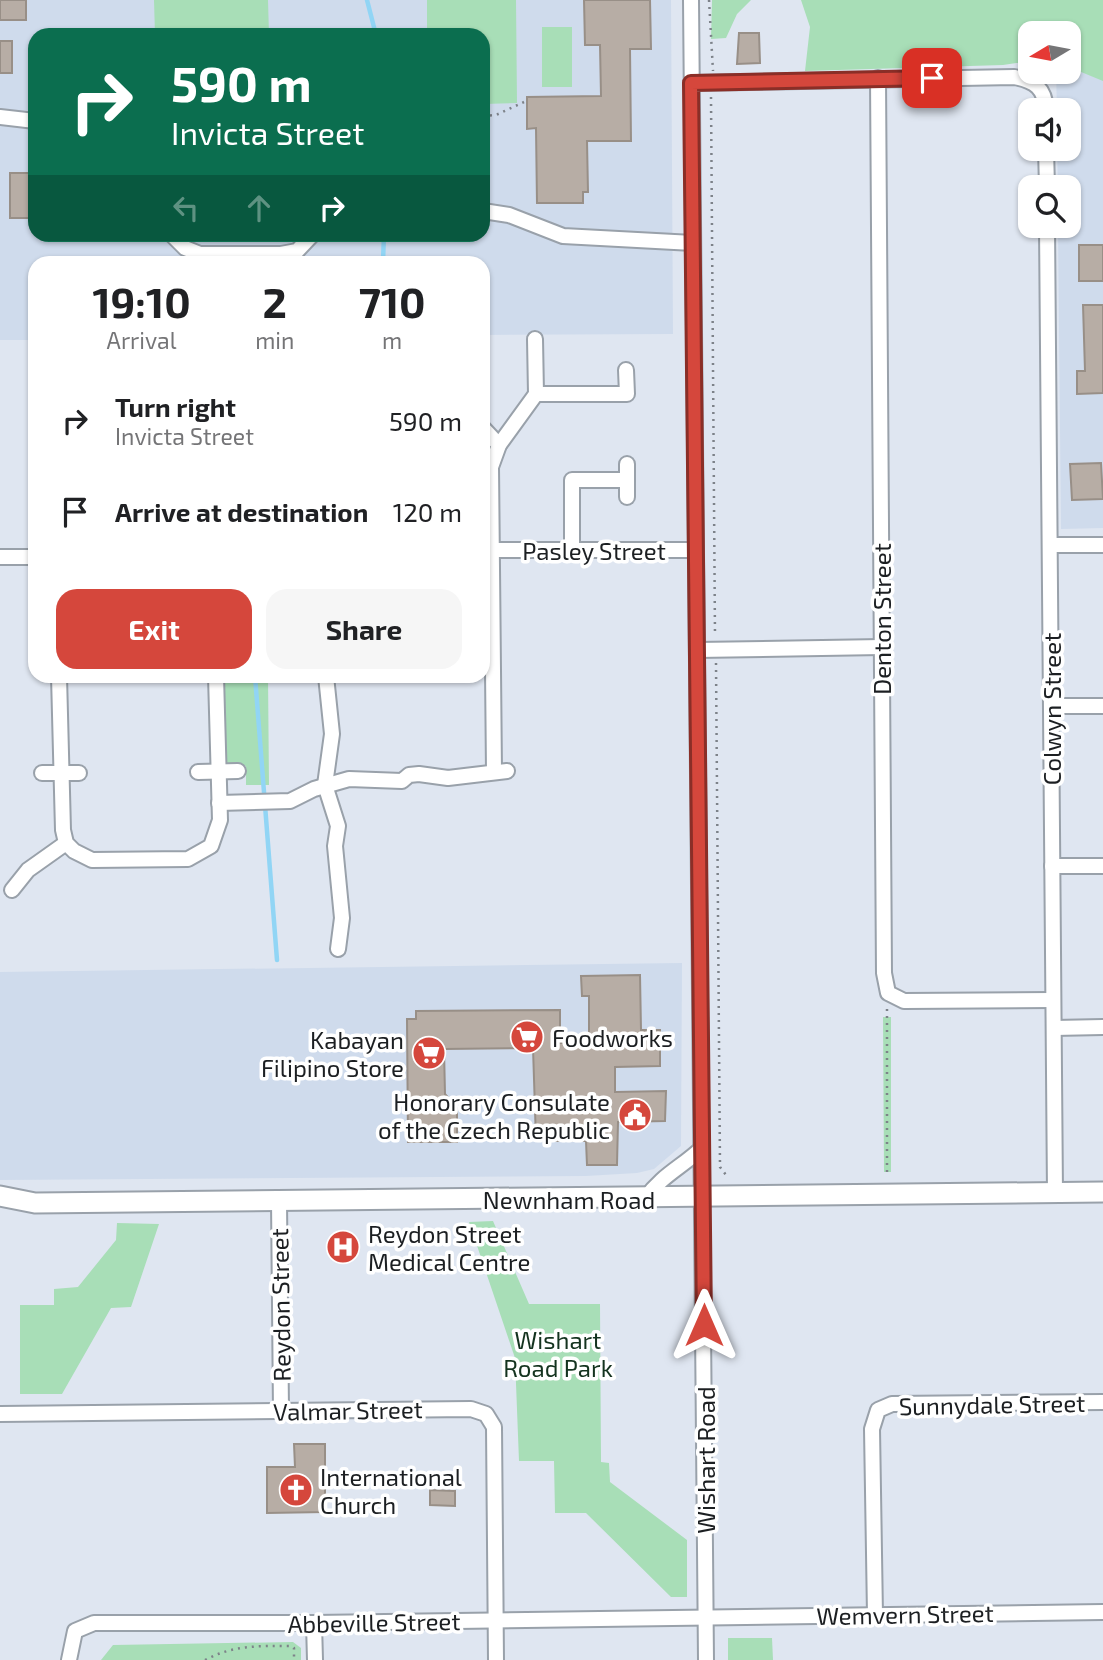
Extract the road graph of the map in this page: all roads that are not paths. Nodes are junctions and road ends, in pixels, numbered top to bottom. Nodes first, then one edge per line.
1 (691, 0) edge
2 (878, 78) junction
3 (691, 83) junction
4 (1043, 98) edge
5 (0, 117) edge
6 (28, 120) edge
7 (490, 212) edge
8 (1047, 238) edge
9 (180, 242) edge
10 (305, 242) edge
11 (693, 243) junction
12 (535, 339) dead end
13 (626, 370) dead end
14 (536, 394) junction
15 (490, 435) edge
16 (499, 444) junction
17 (627, 464) dead end
18 (490, 473) edge
19 (627, 480) junction
20 (627, 498) dead end
21 (490, 526) edge
22 (1050, 545) junction
23 (1103, 545) edge
24 (492, 550) junction
25 (572, 550) junction
26 (695, 550) junction
27 (0, 557) edge
28 (28, 557) edge
29 (881, 647) junction
30 (697, 650) junction
31 (60, 683) edge
32 (216, 683) edge
33 (327, 683) edge
34 (1051, 706) junction
35 (1103, 706) edge
36 (217, 771) junction
37 (238, 771) dead end
38 (198, 772) dead end
39 (59, 773) junction
40 (79, 773) dead end
41 (42, 774) dead end
42 (326, 785) junction
43 (219, 803) junction
44 (66, 843) junction
45 (1052, 866) junction
46 (1103, 866) edge
47 (12, 890) dead end
48 (338, 949) dead end
49 (1053, 1000) junction
50 (1103, 1027) edge
51 (1054, 1028) junction
52 (702, 1148) junction
53 (1103, 1192) edge
54 (1055, 1193) junction
55 (0, 1196) edge
56 (702, 1198) junction
57 (645, 1199) junction
58 (279, 1200) junction
59 (35, 1203) junction
60 (0, 1210) edge
61 (1103, 1402) edge
62 (281, 1411) junction
63 (0, 1414) edge
64 (1103, 1612) edge
65 (875, 1615) junction
66 (706, 1618) junction
67 (496, 1621) junction
68 (314, 1623) junction
69 (69, 1660) edge
70 (315, 1660) edge
71 (496, 1660) edge
72 (706, 1660) edge

1 - 3 street, Wishart Road
2 - 3 street
2 - 4 street
2 - 29 street, Denton Street
3 - 11 street, Wishart Road
5 - 6 street
7 - 11 street
8 - 22 street, Colwyn Street
9 - 10 street
11 - 26 street, Wishart Road
12 - 14 street
13 - 14 street
14 - 16 street
15 - 16 street
16 - 18 street
17 - 19 street
19 - 20 street
19 - 25 street
21 - 24 street
22 - 23 street
22 - 34 street, Colwyn Street
24 - 25 street, Pasley Street
24 - 42 street
25 - 26 street, Pasley Street
26 - 30 street, Wishart Road
27 - 28 street
29 - 30 street
29 - 49 street, Denton Street
30 - 52 street, Wishart Road
31 - 39 street
32 - 36 street
33 - 42 street
34 - 35 street
34 - 45 street, Colwyn Street
36 - 37 street
36 - 38 street
36 - 43 street
39 - 40 street
39 - 41 street
39 - 44 street
42 - 43 street
42 - 48 street
43 - 44 street
44 - 47 street
45 - 46 street
45 - 49 street, Colwyn Street
49 - 51 street, Colwyn Street
50 - 51 street
51 - 54 street, Colwyn Street
52 - 56 street, Wishart Road
52 - 57 street
53 - 54 main road, Newnham Road
54 - 56 main road, Newnham Road
55 - 59 main road, Newnham Road
56 - 57 main road, Newnham Road
56 - 66 street, Wishart Road
57 - 58 main road, Newnham Road
58 - 59 main road, Newnham Road
58 - 62 street, Reydon Street
59 - 60 main road, Newnham Road
61 - 65 street, Sunnydale Street
62 - 63 street, Valmar Street
62 - 67 street, Valmar Street
64 - 65 street, Wemvern Street
65 - 66 street, Wemvern Street
66 - 67 street, Abbeville Street
66 - 72 street, Wishart Road
67 - 68 street, Abbeville Street
67 - 71 street
68 - 69 street, Abbeville Street
68 - 70 street

